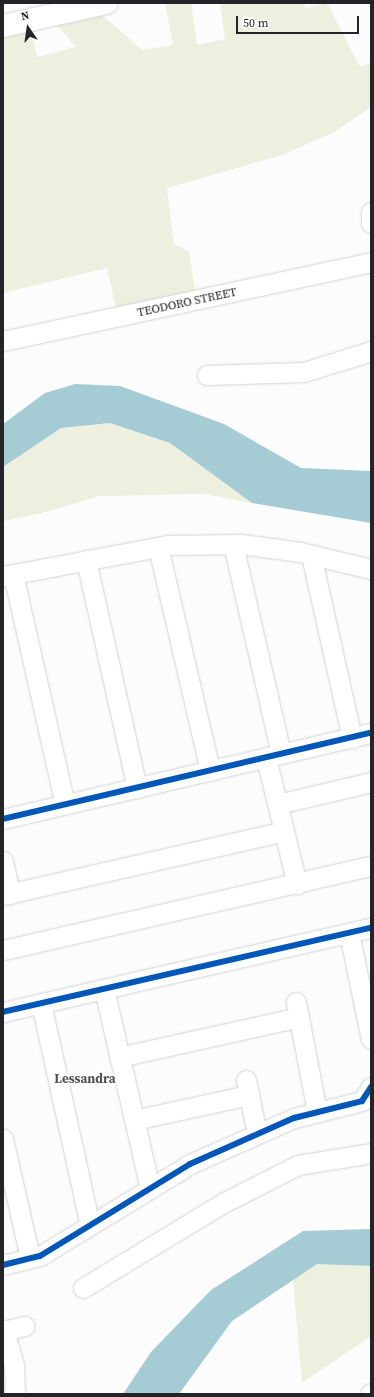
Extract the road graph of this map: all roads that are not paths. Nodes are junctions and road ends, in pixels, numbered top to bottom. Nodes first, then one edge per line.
1 (101, 3) edge
2 (3, 26) edge
3 (371, 212) edge
4 (371, 223) edge
5 (371, 262) edge
6 (3, 342) edge
7 (371, 351) edge
8 (207, 375) dead end
9 (233, 544) junction
10 (158, 547) junction
11 (311, 555) junction
12 (86, 560) junction
13 (371, 569) edge
14 (8, 575) edge
15 (371, 733) edge
16 (352, 738) junction
17 (273, 756) junction
18 (210, 771) junction
19 (371, 782) edge
20 (137, 788) junction
21 (65, 804) junction
22 (278, 804) junction
23 (3, 819) edge
24 (284, 831) junction
25 (3, 862) edge
26 (371, 866) edge
27 (297, 884) junction
28 (7, 894) edge
29 (371, 928) edge
30 (349, 933) junction
31 (3, 950) edge
32 (104, 989) junction
33 (41, 1003) junction
34 (3, 1012) edge
35 (371, 1039) edge
36 (119, 1057) junction
37 (371, 1087) edge
38 (317, 1112) junction
39 (134, 1120) junction
40 (257, 1134) junction
41 (3, 1139) edge
42 (371, 1153) edge
43 (150, 1188) junction
44 (90, 1225) junction
45 (30, 1258) junction
46 (3, 1265) edge
47 (83, 1288) dead end
48 (24, 1326) dead end
49 (4, 1331) edge
50 (15, 1394) edge

1 - 2 main road
3 - 4 street
5 - 6 street, TEODORO STREET
7 - 8 street
9 - 10 street
9 - 11 street
9 - 17 street
10 - 12 street
10 - 18 street
11 - 13 street
11 - 16 street
12 - 14 street
12 - 20 street
14 - 21 street
15 - 16 street
16 - 17 street
17 - 18 street
17 - 22 street
18 - 20 street
19 - 22 street
20 - 21 street
21 - 23 street
22 - 24 street
24 - 27 street
24 - 28 street
25 - 28 street
26 - 27 street
27 - 31 street
29 - 30 street
30 - 32 street
30 - 35 street
32 - 33 street
32 - 36 street
33 - 34 street
33 - 44 street
36 - 38 street
36 - 39 street
37 - 38 street
38 - 40 street
39 - 40 street
39 - 43 street
40 - 43 street
41 - 45 street
42 - 47 street
43 - 44 street
44 - 45 street
45 - 46 street
48 - 49 street
49 - 50 street

